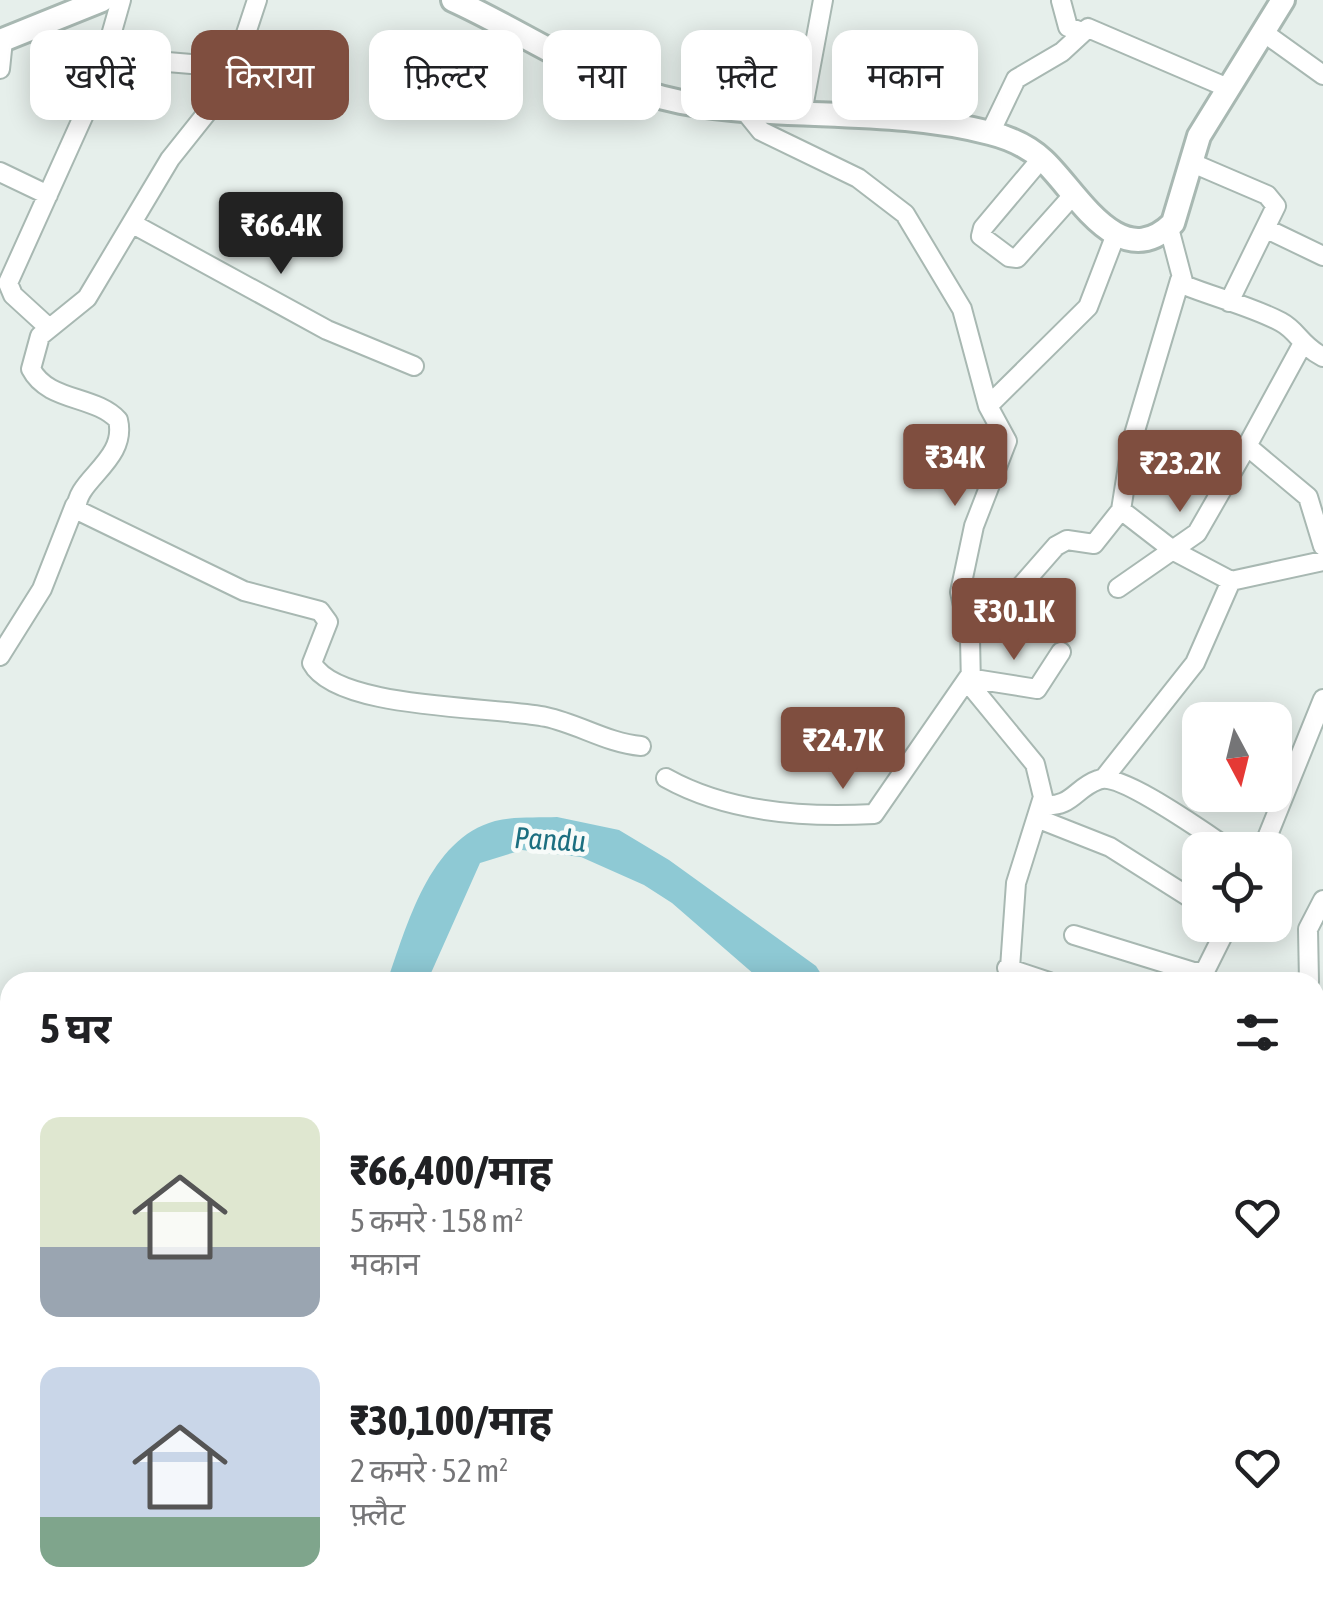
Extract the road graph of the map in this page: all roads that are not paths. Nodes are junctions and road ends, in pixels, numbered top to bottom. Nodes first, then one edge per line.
1 (102, 0) edge
2 (121, 0) edge
3 (257, 0) edge
4 (453, 0) edge
5 (823, 0) edge
6 (1284, 0) edge
7 (1061, 1) edge
8 (114, 30) edge
9 (248, 30) edge
10 (1082, 32) junction
11 (1263, 32) junction
12 (2, 40) edge
13 (812, 59) edge
14 (0, 69) edge
15 (1323, 75) edge
16 (1228, 88) junction
17 (681, 102) edge
18 (812, 113) edge
19 (81, 120) edge
20 (201, 120) edge
21 (752, 120) edge
22 (990, 133) junction
23 (1042, 159) junction
24 (1190, 162) junction
25 (0, 172) edge
26 (1074, 194) junction
27 (48, 195) junction
28 (133, 224) junction
29 (1169, 228) junction
30 (1267, 229) junction
31 (1116, 234) junction
32 (1323, 256) edge
33 (1180, 280) junction
34 (1230, 302) junction
35 (48, 328) junction
36 (1302, 345) junction
37 (1323, 357) edge
38 (414, 366) dead end
39 (988, 406) junction
40 (1247, 446) junction
41 (75, 505) junction
42 (1121, 510) junction
43 (1323, 546) edge
44 (1174, 550) junction
45 (1323, 561) edge
46 (1231, 582) junction
47 (1118, 588) dead end
48 (968, 628) junction
49 (1061, 652) dead end
50 (0, 656) edge
51 (968, 678) junction
52 (1323, 700) edge
53 (641, 746) dead end
54 (666, 778) dead end
55 (1104, 778) junction
56 (1041, 812) junction
57 (1203, 832) edge
58 (1269, 832) edge
59 (1182, 893) edge
60 (1323, 900) edge
61 (1074, 934) dead end
62 (1220, 942) edge
63 (1008, 972) edge
64 (1194, 972) edge
65 (1199, 972) edge
66 (1313, 972) edge

1 - 12 street
2 - 8 street
3 - 9 street
4 - 17 street
5 - 13 street
6 - 11 street
7 - 10 street
10 - 16 street
10 - 22 street
11 - 15 street
11 - 16 street
12 - 14 street
16 - 24 street
18 - 22 street
19 - 27 street
20 - 28 street
21 - 39 street
22 - 23 street
23 - 26 street
23 - 26 street
24 - 29 street
24 - 30 street
25 - 27 street
26 - 31 street
27 - 35 street
28 - 35 street
28 - 38 street
29 - 31 street
29 - 33 street
30 - 32 street
30 - 34 street
31 - 39 street
33 - 34 street
33 - 42 street
34 - 36 street
35 - 41 street
36 - 37 street
36 - 40 street
39 - 48 street
40 - 43 street
40 - 44 street
41 - 50 street
41 - 53 street
42 - 44 street
42 - 48 street
44 - 46 street
44 - 47 street
45 - 46 street
46 - 55 street
48 - 51 street
49 - 51 street
51 - 54 street
51 - 56 street
52 - 58 street
55 - 56 street
55 - 57 street
56 - 59 street
56 - 63 street
60 - 66 street
61 - 64 street
62 - 65 street

